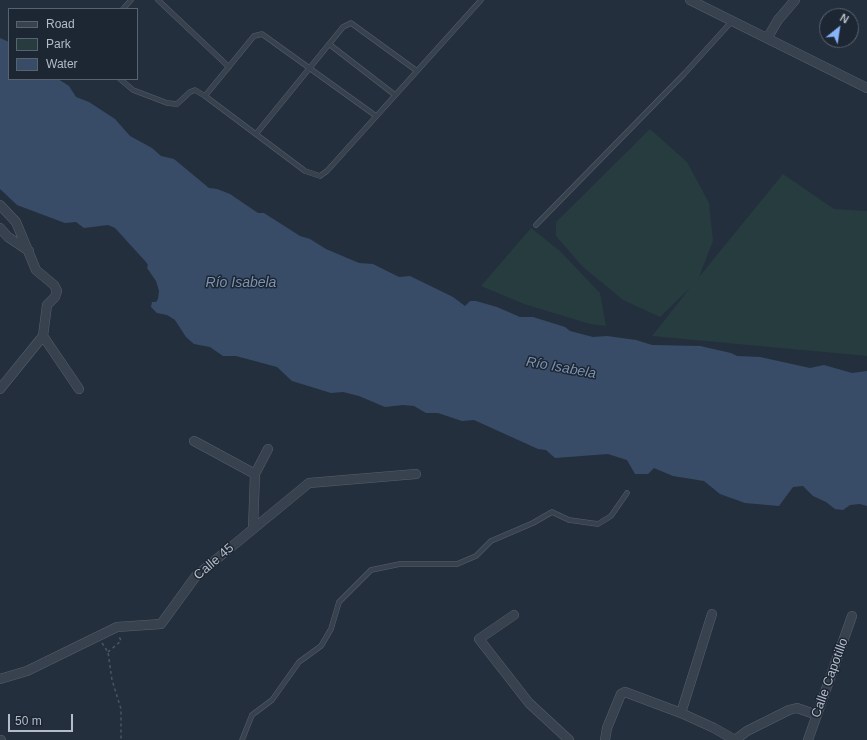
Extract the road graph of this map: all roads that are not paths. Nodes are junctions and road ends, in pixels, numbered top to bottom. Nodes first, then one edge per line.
1 (131, 0) edge
2 (158, 0) edge
3 (480, 0) edge
4 (690, 0) edge
5 (795, 0) edge
6 (124, 8) edge
7 (733, 20) junction
8 (768, 37) junction
9 (329, 44) junction
10 (229, 67) junction
11 (310, 69) junction
12 (417, 71) junction
13 (121, 80) edge
14 (867, 88) edge
15 (395, 95) junction
16 (206, 96) junction
17 (376, 116) junction
18 (256, 134) junction
19 (0, 205) edge
20 (536, 225) dead end
21 (0, 228) edge
22 (29, 251) junction
23 (43, 336) junction
24 (0, 389) edge
25 (79, 389) dead end
26 (194, 441) dead end
27 (268, 449) dead end
28 (255, 474) junction
29 (416, 474) dead end
30 (627, 493) dead end
31 (253, 529) junction
32 (712, 614) dead end
33 (514, 615) dead end
34 (852, 616) dead end
35 (0, 680) edge
36 (680, 713) junction
37 (817, 715) junction
38 (242, 740) edge
39 (569, 740) edge
40 (605, 740) edge
41 (735, 740) edge
42 (808, 740) edge

1 - 6 lane
2 - 10 lane
3 - 12 lane
4 - 7 street
5 - 8 street
7 - 8 street
7 - 20 lane
8 - 14 street
9 - 11 lane
9 - 12 lane
9 - 15 lane
10 - 11 lane
10 - 16 lane
11 - 17 lane
11 - 18 lane
12 - 15 lane
13 - 16 lane
15 - 17 lane
16 - 18 lane
17 - 18 lane
19 - 22 street
21 - 22 street
22 - 23 street
23 - 24 street
23 - 25 street
26 - 28 street
27 - 28 street
28 - 31 street
29 - 31 street, Calle 45
30 - 38 lane
31 - 35 street, Calle 45
32 - 36 street
33 - 39 street
34 - 37 street, Calle Capotillo
36 - 40 street
36 - 41 street
37 - 41 street
37 - 42 street, Calle Capotillo

